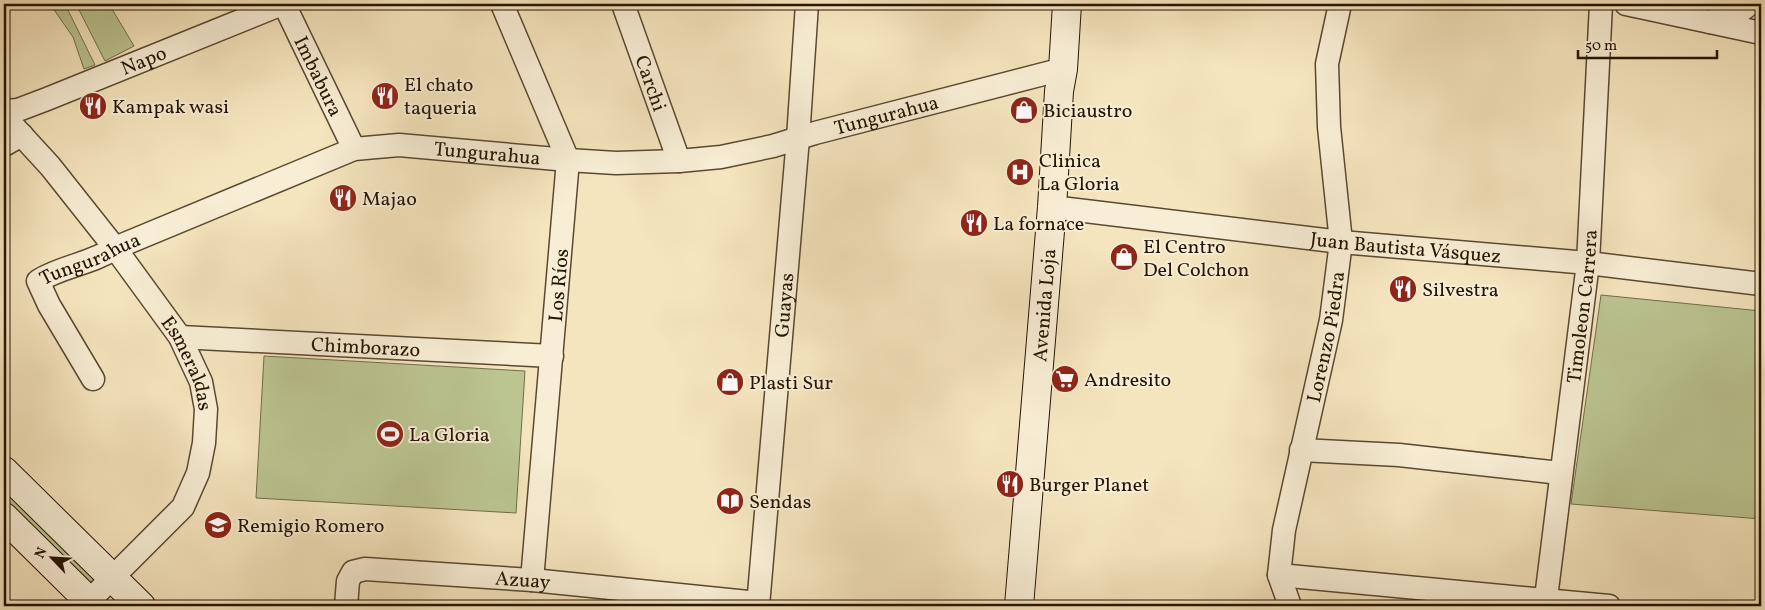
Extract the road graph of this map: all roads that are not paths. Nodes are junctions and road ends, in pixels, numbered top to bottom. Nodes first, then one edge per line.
1 (283, 4) edge
2 (502, 4) edge
3 (623, 4) edge
4 (807, 4) edge
5 (1067, 4) edge
6 (1340, 4) edge
7 (1601, 4) edge
8 (1626, 4) edge
9 (1750, 4) edge
10 (1708, 23) junction
11 (1761, 33) edge
12 (1063, 69) junction
13 (4, 111) edge
14 (4, 116) edge
15 (798, 138) junction
16 (13, 140) edge
17 (354, 149) junction
18 (568, 160) junction
19 (678, 161) junction
20 (1052, 207) junction
21 (1341, 242) junction
22 (115, 248) junction
23 (1588, 264) junction
24 (1761, 284) edge
25 (180, 337) junction
26 (552, 356) junction
27 (93, 379) dead end
28 (1301, 450) junction
29 (4, 471) edge
30 (1560, 473) junction
31 (4, 517) edge
32 (1279, 575) junction
33 (112, 578) junction
34 (532, 580) junction
35 (91, 604) edge
36 (758, 604) edge
37 (1546, 604) edge
38 (140, 606) edge
39 (346, 606) edge
40 (1019, 606) edge
41 (1290, 606) edge
42 (1609, 606) edge

1 - 13 street, Napo
1 - 17 street, Imbabura
2 - 18 street, Los Ríos
3 - 19 street, Carchi
4 - 15 street, Guayas
5 - 12 street, Avenida Loja
6 - 21 street, Lorenzo Piedra
7 - 23 street, Timoleon Carrera
8 - 10 street
9 - 10 street
10 - 11 street
12 - 15 street, Tungurahua
12 - 20 street, Avenida Loja
14 - 16 street, Esmeraldas
15 - 19 street, Tungurahua
15 - 36 street, Guayas
16 - 22 street, Esmeraldas
17 - 18 street, Tungurahua
17 - 22 street, Tungurahua
18 - 19 street, Tungurahua
18 - 26 street, Los Ríos
20 - 21 street, Juan Bautista Vásquez
20 - 40 street, Avenida Loja
21 - 23 street, Juan Bautista Vásquez
21 - 28 street, Lorenzo Piedra
22 - 25 street, Esmeraldas
22 - 27 street, Tungurahua
23 - 24 street, Juan Bautista Vásquez
23 - 30 street, Timoleon Carrera
25 - 26 street, Chimborazo
25 - 33 street, Esmeraldas
26 - 34 street, Los Ríos
28 - 30 street
28 - 32 street, Lorenzo Piedra
29 - 33 street
30 - 37 street, Timoleon Carrera
31 - 35 street
32 - 37 street
32 - 41 street, Lorenzo Piedra
33 - 35 street, Esmeraldas
33 - 38 street
34 - 36 street, Azuay
34 - 39 street, Azuay
37 - 42 street

